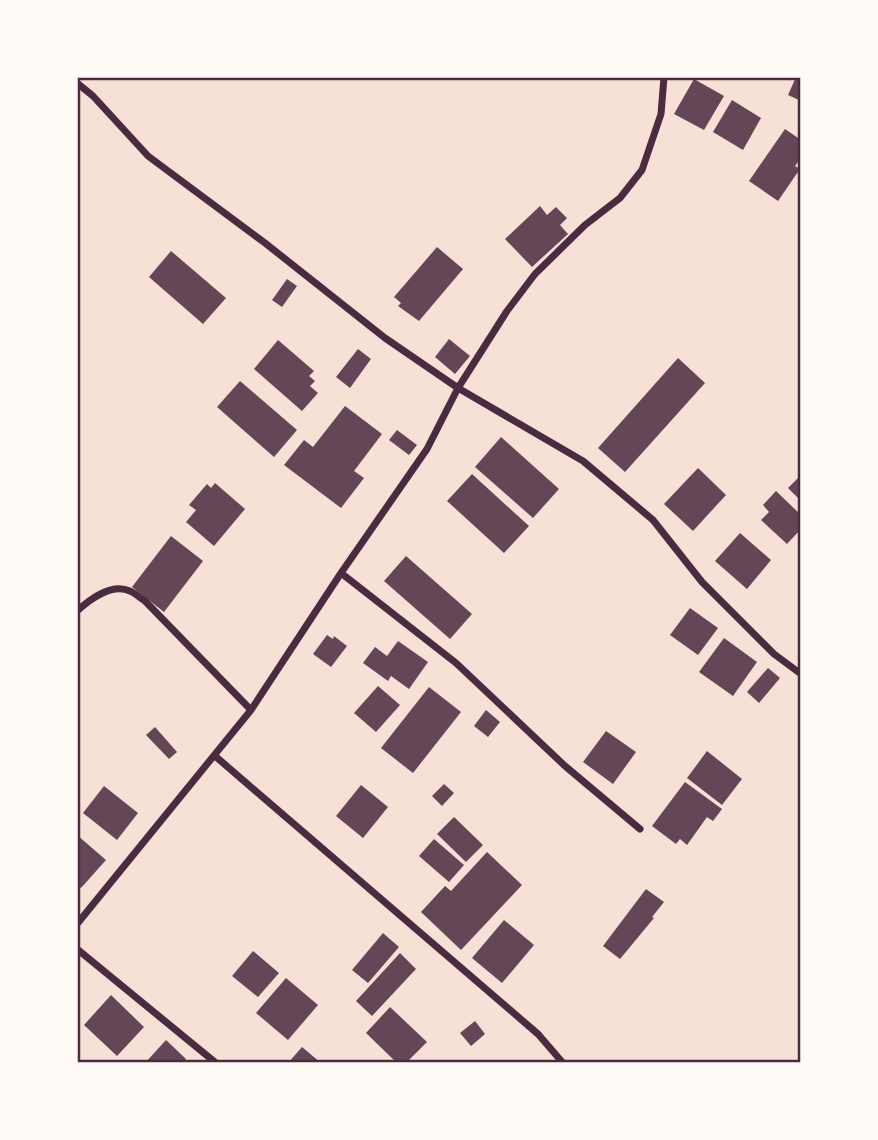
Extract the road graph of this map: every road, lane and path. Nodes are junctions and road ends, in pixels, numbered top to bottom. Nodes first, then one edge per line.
1 (664, 77) edge
2 (77, 83) edge
3 (458, 388) junction
4 (341, 573) junction
5 (77, 611) edge
6 (801, 674) edge
7 (251, 710) junction
8 (215, 756) junction
9 (640, 828) dead end
10 (79, 918) edge
11 (77, 948) edge
12 (216, 1063) edge
13 (563, 1063) edge

1 - 3 street
2 - 3 street
3 - 4 street
3 - 6 street
4 - 7 street
4 - 9 street
5 - 7 street
7 - 8 street
8 - 10 street
8 - 13 street
11 - 12 street

